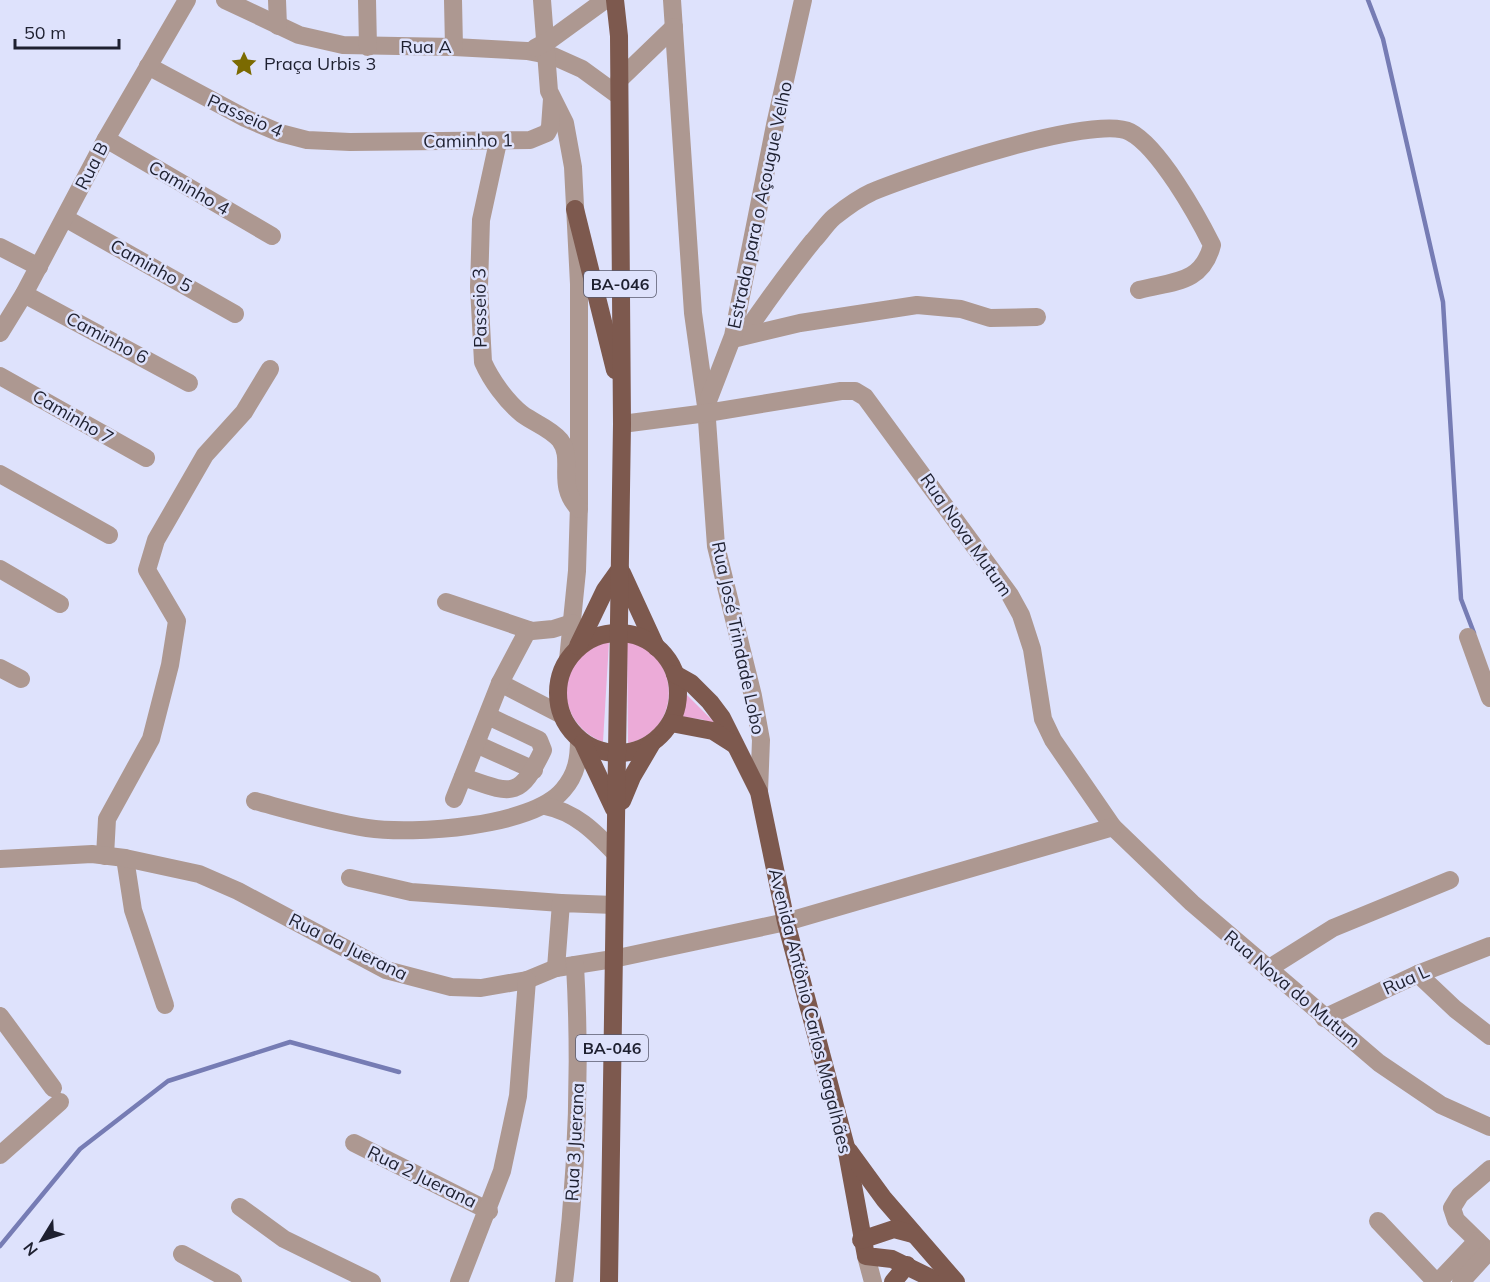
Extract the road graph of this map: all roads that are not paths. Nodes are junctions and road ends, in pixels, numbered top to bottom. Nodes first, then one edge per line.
1 (187, 0) edge
2 (225, 0) edge
3 (277, 0) edge
4 (367, 0) edge
5 (453, 0) edge
6 (543, 0) edge
7 (605, 0) edge
8 (615, 0) edge
9 (672, 0) edge
10 (803, 0) edge
11 (278, 26) junction
12 (674, 27) junction
13 (454, 46) junction
14 (368, 47) junction
15 (540, 49) junction
16 (148, 66) junction
17 (619, 88) junction
18 (552, 97) junction
19 (106, 139) junction
20 (350, 142) joint
21 (498, 142) junction
22 (575, 209) junction
23 (65, 218) junction
24 (272, 236) dead end
25 (0, 247) edge
26 (39, 267) junction
27 (1139, 290) dead end
28 (24, 294) junction
29 (235, 314) dead end
30 (1037, 317) dead end
31 (0, 333) edge
32 (738, 338) junction
33 (270, 369) dead end
34 (0, 375) edge
35 (189, 382) dead end
36 (622, 399) junction
37 (706, 410) junction
38 (622, 424) junction
39 (146, 458) dead end
40 (0, 474) edge
41 (579, 509) junction
42 (109, 535) dead end
43 (0, 568) edge
44 (620, 569) junction
45 (446, 602) dead end
46 (60, 604) dead end
47 (572, 623) junction
48 (528, 630) junction
49 (618, 633) junction
50 (1468, 637) dead end
51 (656, 647) junction
52 (572, 655) junction
53 (0, 668) edge
54 (675, 674) junction
55 (21, 680) dead end
56 (500, 683) junction
57 (1490, 698) edge
58 (562, 715) junction
59 (488, 716) junction
60 (671, 723) junction
61 (581, 741) junction
62 (652, 743) junction
63 (476, 744) junction
64 (735, 745) junction
65 (619, 754) junction
66 (534, 770) junction
67 (463, 777) junction
68 (759, 792) junction
69 (454, 800) dead end
70 (255, 801) dead end
71 (545, 806) junction
72 (616, 814) junction
73 (1113, 827) junction
74 (615, 853) junction
75 (105, 855) junction
76 (125, 858) junction
77 (0, 859) edge
78 (350, 878) dead end
79 (1450, 880) dead end
80 (561, 903) junction
81 (614, 905) junction
82 (786, 922) junction
83 (1490, 946) edge
84 (613, 959) junction
85 (575, 965) junction
86 (556, 968) junction
87 (1268, 969) junction
88 (1418, 974) junction
89 (527, 980) junction
90 (165, 1005) dead end
91 (0, 1016) edge
92 (1324, 1018) junction
93 (1485, 1028) edge
94 (1490, 1127) edge
95 (354, 1143) dead end
96 (846, 1147) junction
97 (0, 1155) edge
98 (1490, 1168) edge
99 (240, 1207) dead end
100 (489, 1210) junction
101 (1378, 1221) dead end
102 (913, 1234) junction
103 (864, 1248) junction
104 (1485, 1248) edge
105 (182, 1254) dead end
106 (907, 1265) junction
107 (233, 1282) edge
108 (372, 1282) edge
109 (459, 1282) edge
110 (564, 1282) edge
111 (609, 1282) edge
112 (873, 1282) edge
113 (893, 1282) edge
114 (939, 1282) edge
115 (956, 1282) edge
116 (1437, 1282) edge
117 (1461, 1282) edge

1 - 16 street, Rua B
2 - 11 street, Rua A
3 - 11 street
4 - 14 street
5 - 13 street
6 - 15 street
7 - 15 street
8 - 17 main road, BA-046 / BA-046
9 - 12 street, Rua José Trindade Lobo
10 - 32 street, Estrada para o Açougue Velho
11 - 14 street, Rua A
12 - 17 street
12 - 37 street, Rua José Trindade Lobo
13 - 14 street, Rua A
13 - 15 street, Rua A
15 - 17 street, Rua A
15 - 18 street
16 - 19 street, Rua B
16 - 20 street, Passeio 4
17 - 36 main road, BA-046 / BA-046
18 - 21 street, Caminho 1
18 - 22 street
19 - 23 street, Rua B
19 - 24 street, Caminho 4
20 - 21 street, Caminho 1
21 - 41 street, Passeio 3
22 - 36 main road
22 - 41 street
23 - 26 street, Rua B
23 - 29 street, Caminho 5
25 - 26 street
26 - 28 street, Rua B
27 - 32 street
28 - 31 street, Rua B
28 - 35 street, Caminho 6
30 - 32 street
32 - 37 street, Estrada para o Açougue Velho
33 - 75 street
34 - 39 street, Caminho 7
36 - 38 main road, BA-046 / BA-046
37 - 38 street, Rua Nova Mutum
37 - 68 street, Rua José Trindade Lobo
37 - 73 street, Rua Nova Mutum
38 - 44 main road, BA-046 / BA-046
40 - 42 street
41 - 47 street
43 - 46 street
44 - 49 main road, BA-046 / BA-046
44 - 51 main road
44 - 52 main road
45 - 48 street
47 - 48 street
47 - 52 street
48 - 56 street
49 - 51 main road
49 - 52 main road
49 - 65 main road, BA-046 / BA-046
50 - 57 street
51 - 54 main road
52 - 58 main road
53 - 55 street
54 - 60 main road
54 - 64 main road, Avenida Antônio Carlos Magalhães
56 - 58 street
56 - 59 street
58 - 61 main road
59 - 63 street
59 - 66 street
60 - 62 main road
60 - 64 main road
61 - 65 main road
61 - 71 street
61 - 72 main road
62 - 65 main road
62 - 72 main road
63 - 66 street
63 - 67 street
64 - 68 main road, Avenida Antônio Carlos Magalhães
65 - 72 main road, BA-046 / BA-046
66 - 67 street
67 - 69 street
68 - 82 main road, Avenida Antônio Carlos Magalhães
70 - 71 street
71 - 74 street
72 - 74 main road, BA-046 / BA-046
73 - 82 street, Rua da Juerana
73 - 87 street, Rua Nova do Mutum
74 - 81 main road, BA-046 / BA-046
75 - 76 street, Rua da Juerana
75 - 77 street, Rua da Juerana
76 - 89 street, Rua da Juerana
76 - 90 street
78 - 80 street
79 - 87 street
80 - 81 street
80 - 86 street
81 - 84 main road, BA-046 / BA-046
82 - 84 street, Rua da Juerana
82 - 96 main road, Avenida Antônio Carlos Magalhães
83 - 88 street, Rua L
84 - 85 street, Rua da Juerana
84 - 111 main road, BA-046 / BA-046
85 - 86 street, Rua da Juerana
85 - 110 street, Rua 3 Juerana
86 - 89 street, Rua da Juerana
87 - 92 street, Rua Nova do Mutum
88 - 92 street, Rua L
88 - 93 street
89 - 100 street
91 - 97 street
92 - 94 street, Rua Nova do Mutum
95 - 100 street, Rua 2 Juerana
96 - 102 main road
96 - 103 main road, Avenida Antônio Carlos Magalhães
98 - 104 street
99 - 108 street
100 - 109 street
101 - 116 street
102 - 103 main road
102 - 115 main road
103 - 106 main road
103 - 112 street, Avenida Antônio Carlos Magalhães
104 - 116 street
104 - 117 street
105 - 107 street
106 - 113 main road
106 - 114 main road

